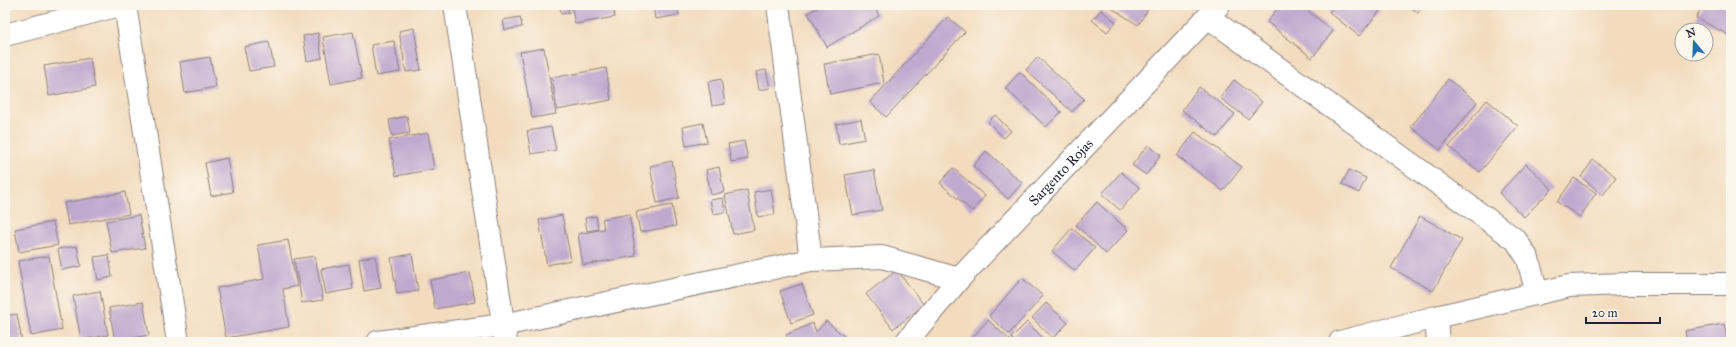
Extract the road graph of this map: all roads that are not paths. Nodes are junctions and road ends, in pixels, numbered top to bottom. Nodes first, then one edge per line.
1 (120, 5) edge
2 (126, 5) edge
3 (455, 5) edge
4 (778, 5) edge
5 (1214, 11) edge
6 (5, 35) edge
7 (811, 260) junction
8 (959, 280) junction
9 (1731, 284) edge
10 (1537, 294) junction
11 (1436, 317) junction
12 (505, 333) edge
13 (178, 342) edge
14 (378, 342) edge
15 (906, 342) edge
16 (1340, 342) edge
17 (1438, 342) edge

1 - 6 street
2 - 13 street
3 - 12 street
4 - 7 street
5 - 8 street, Sargento Rojas
5 - 10 street
7 - 8 street
7 - 12 street
8 - 15 street, Sargento Rojas
9 - 10 street
10 - 11 street
11 - 16 street
11 - 17 street
12 - 14 street

